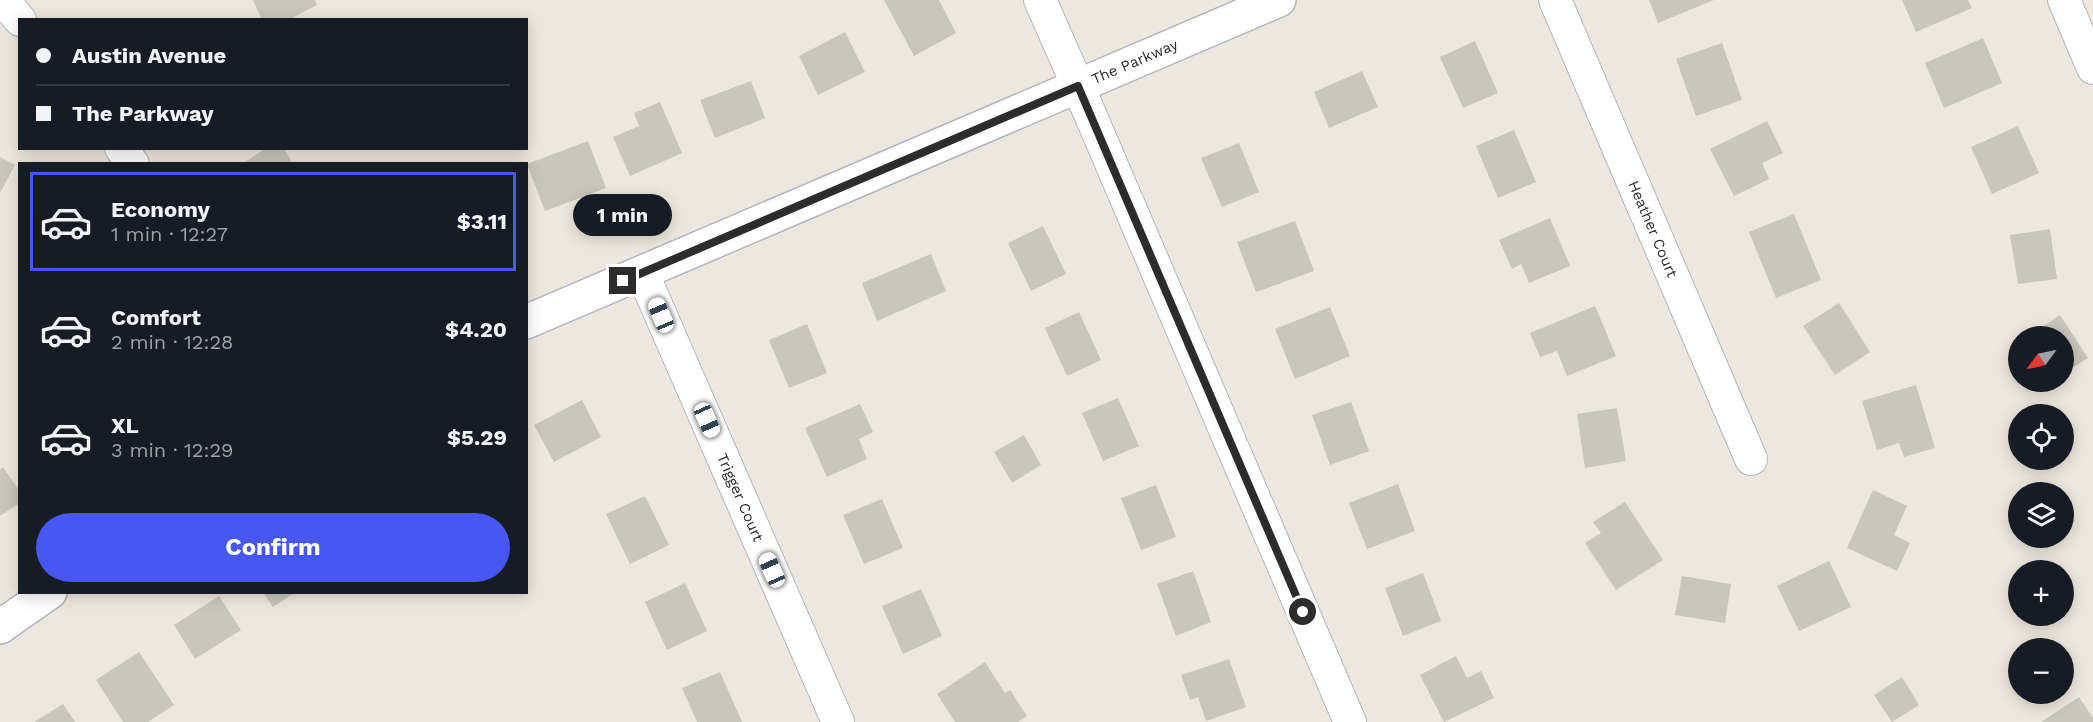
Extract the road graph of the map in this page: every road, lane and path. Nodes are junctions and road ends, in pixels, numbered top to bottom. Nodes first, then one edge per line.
1 (1040, 0) edge
2 (1279, 0) edge
3 (1555, 0) edge
4 (2064, 0) edge
5 (2093, 68) edge
6 (1078, 86) junction
7 (642, 272) junction
8 (528, 321) edge
9 (1751, 459) dead end
10 (47, 594) edge
11 (0, 627) edge
12 (838, 722) edge
13 (1350, 722) edge

1 - 6 street
2 - 6 street, The Parkway
3 - 9 street, Heather Court
4 - 5 street
6 - 7 street, The Parkway
6 - 13 street
7 - 8 street, The Parkway
7 - 12 street, Trigger Court
10 - 11 street

